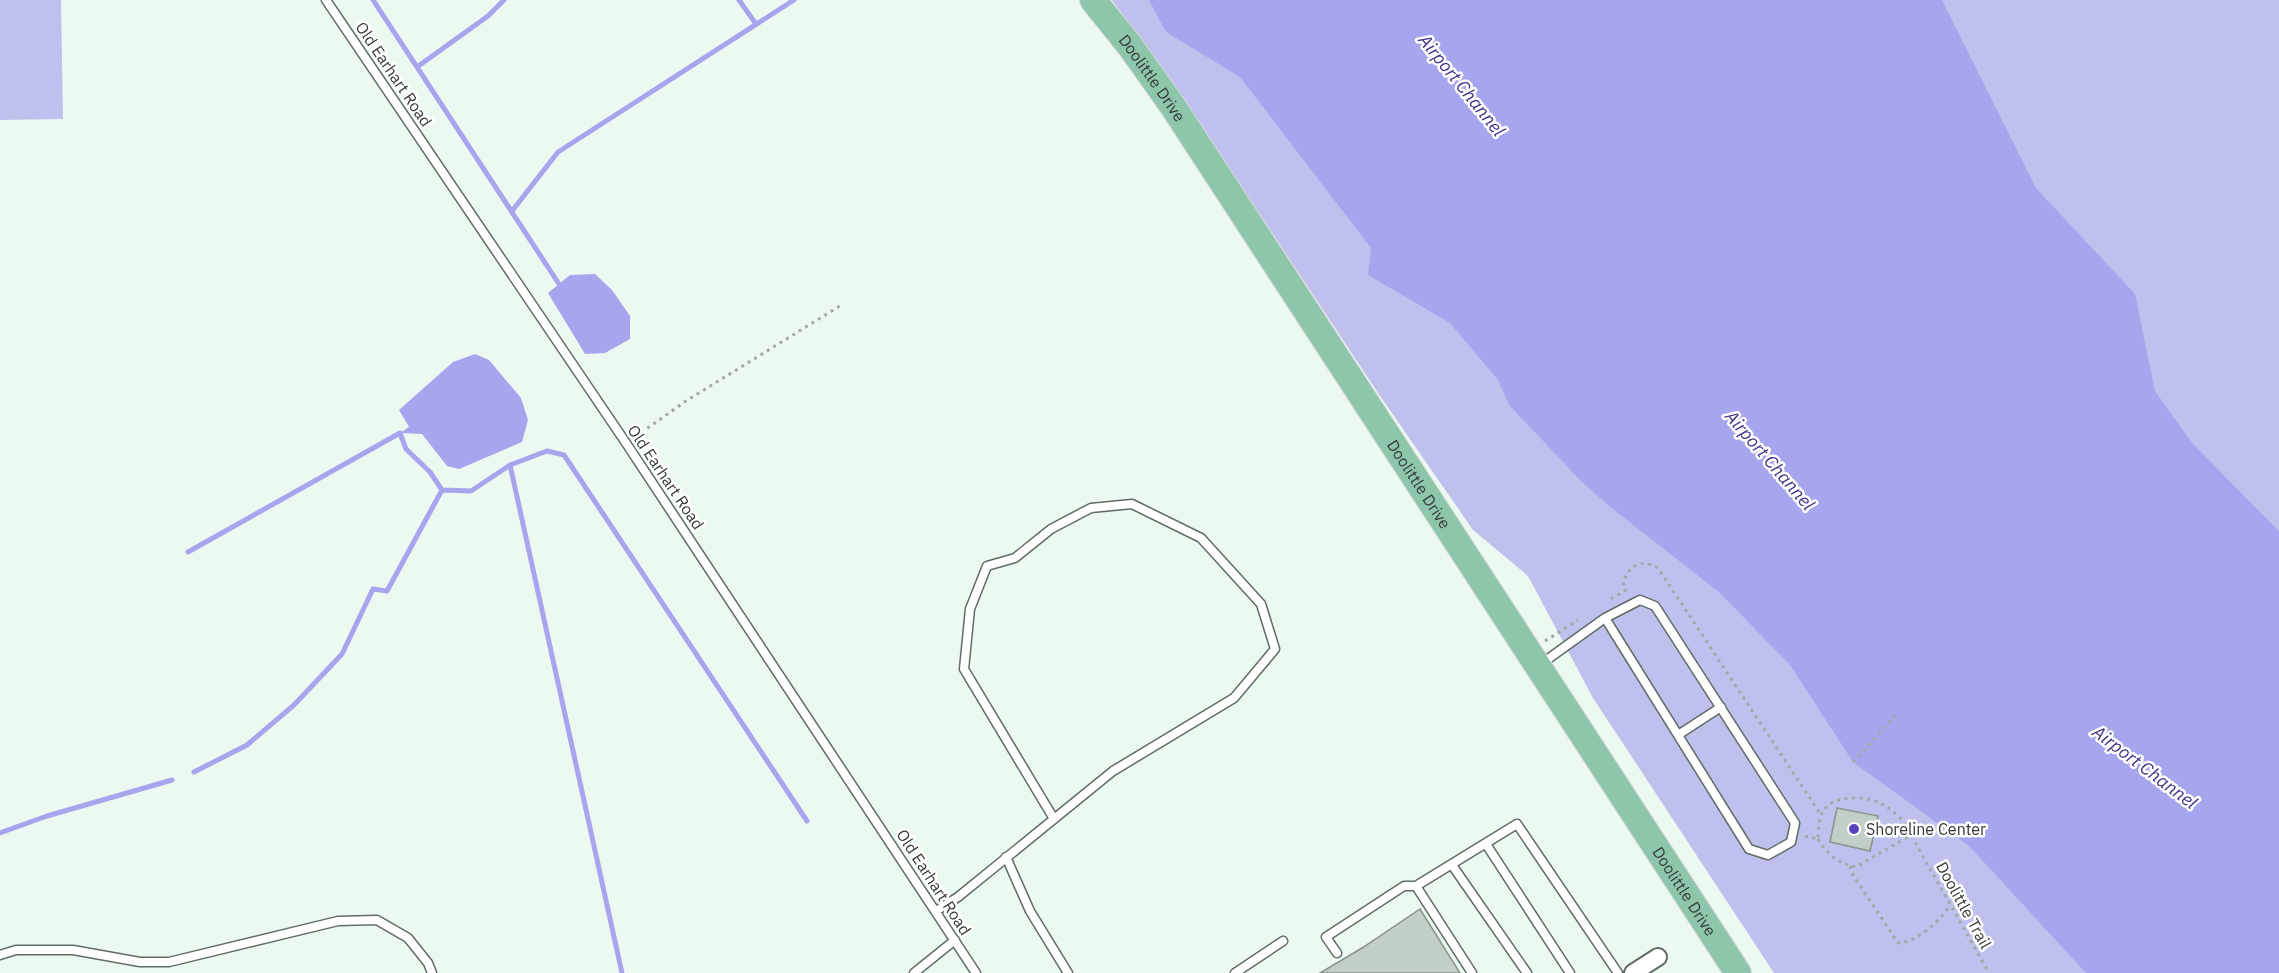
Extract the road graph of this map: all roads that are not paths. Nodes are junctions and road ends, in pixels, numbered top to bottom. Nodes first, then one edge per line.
1 (326, 0) edge
2 (1093, 0) edge
3 (1605, 618) junction
4 (1538, 667) junction
5 (1721, 707) junction
6 (1678, 735) junction
7 (1054, 819) junction
8 (1485, 844) junction
9 (1006, 857) junction
10 (1452, 865) junction
11 (1416, 886) junction
12 (936, 911) junction
13 (955, 940) junction
14 (1283, 941) dead end
15 (1337, 953) dead end
16 (0, 955) edge
17 (1658, 957) dead end
18 (432, 973) edge
19 (914, 973) edge
20 (976, 973) edge
21 (1068, 973) edge
22 (1235, 973) edge
23 (1472, 973) edge
24 (1527, 973) edge
25 (1570, 973) edge
26 (1618, 973) edge
27 (1633, 973) edge
28 (1738, 973) edge

1 - 12 lane, Old Earhart Road
2 - 4 main road, Doolittle Drive
3 - 4 lane
3 - 5 lane
3 - 6 lane
4 - 28 main road, Doolittle Drive
5 - 6 lane
5 - 6 lane
7 - 7 lane
7 - 9 lane
8 - 10 lane
8 - 25 lane
8 - 26 lane
9 - 12 lane
9 - 21 lane
10 - 11 lane
10 - 24 lane
11 - 15 lane
11 - 23 lane
12 - 13 lane, Old Earhart Road
13 - 19 lane
13 - 20 lane, Old Earhart Road
14 - 22 lane
16 - 18 lane
17 - 27 street

